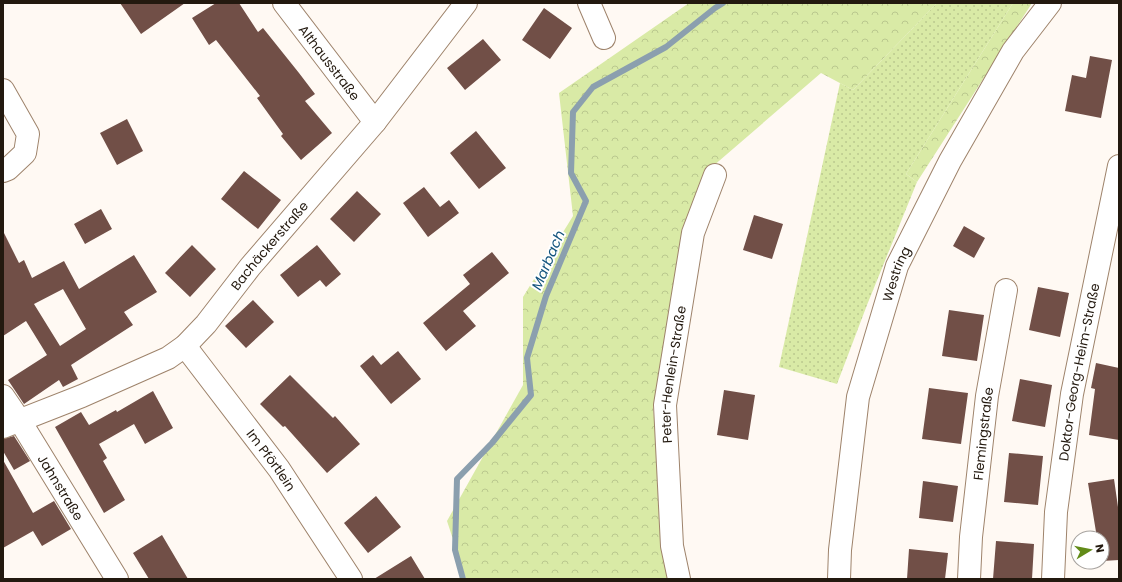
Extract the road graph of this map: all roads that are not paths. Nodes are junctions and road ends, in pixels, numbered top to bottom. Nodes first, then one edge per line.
1 (284, 3) edge
2 (466, 3) edge
3 (589, 3) edge
4 (1050, 3) edge
5 (604, 38) dead end
6 (3, 90) edge
7 (375, 122) junction
8 (1119, 166) edge
9 (3, 171) edge
10 (715, 175) dead end
11 (1006, 290) dead end
12 (185, 346) junction
13 (3, 396) edge
14 (11, 424) edge
15 (117, 579) edge
16 (351, 579) edge
17 (678, 579) edge
18 (839, 579) edge
19 (969, 579) edge
20 (1053, 579) edge

1 - 7 street, Althausstraße
2 - 7 street, Bachäckerstraße
3 - 5 street
4 - 18 street, Westring
6 - 9 street
7 - 12 street, Bachäckerstraße
8 - 20 street, Doktor-Georg-Heim-Straße
10 - 17 street, Peter-Henlein-Straße
11 - 19 street, Flemingstraße
12 - 14 street, Bachäckerstraße
12 - 16 street, Im Pförtlein
13 - 14 street, Jahnstraße
14 - 15 street, Jahnstraße

